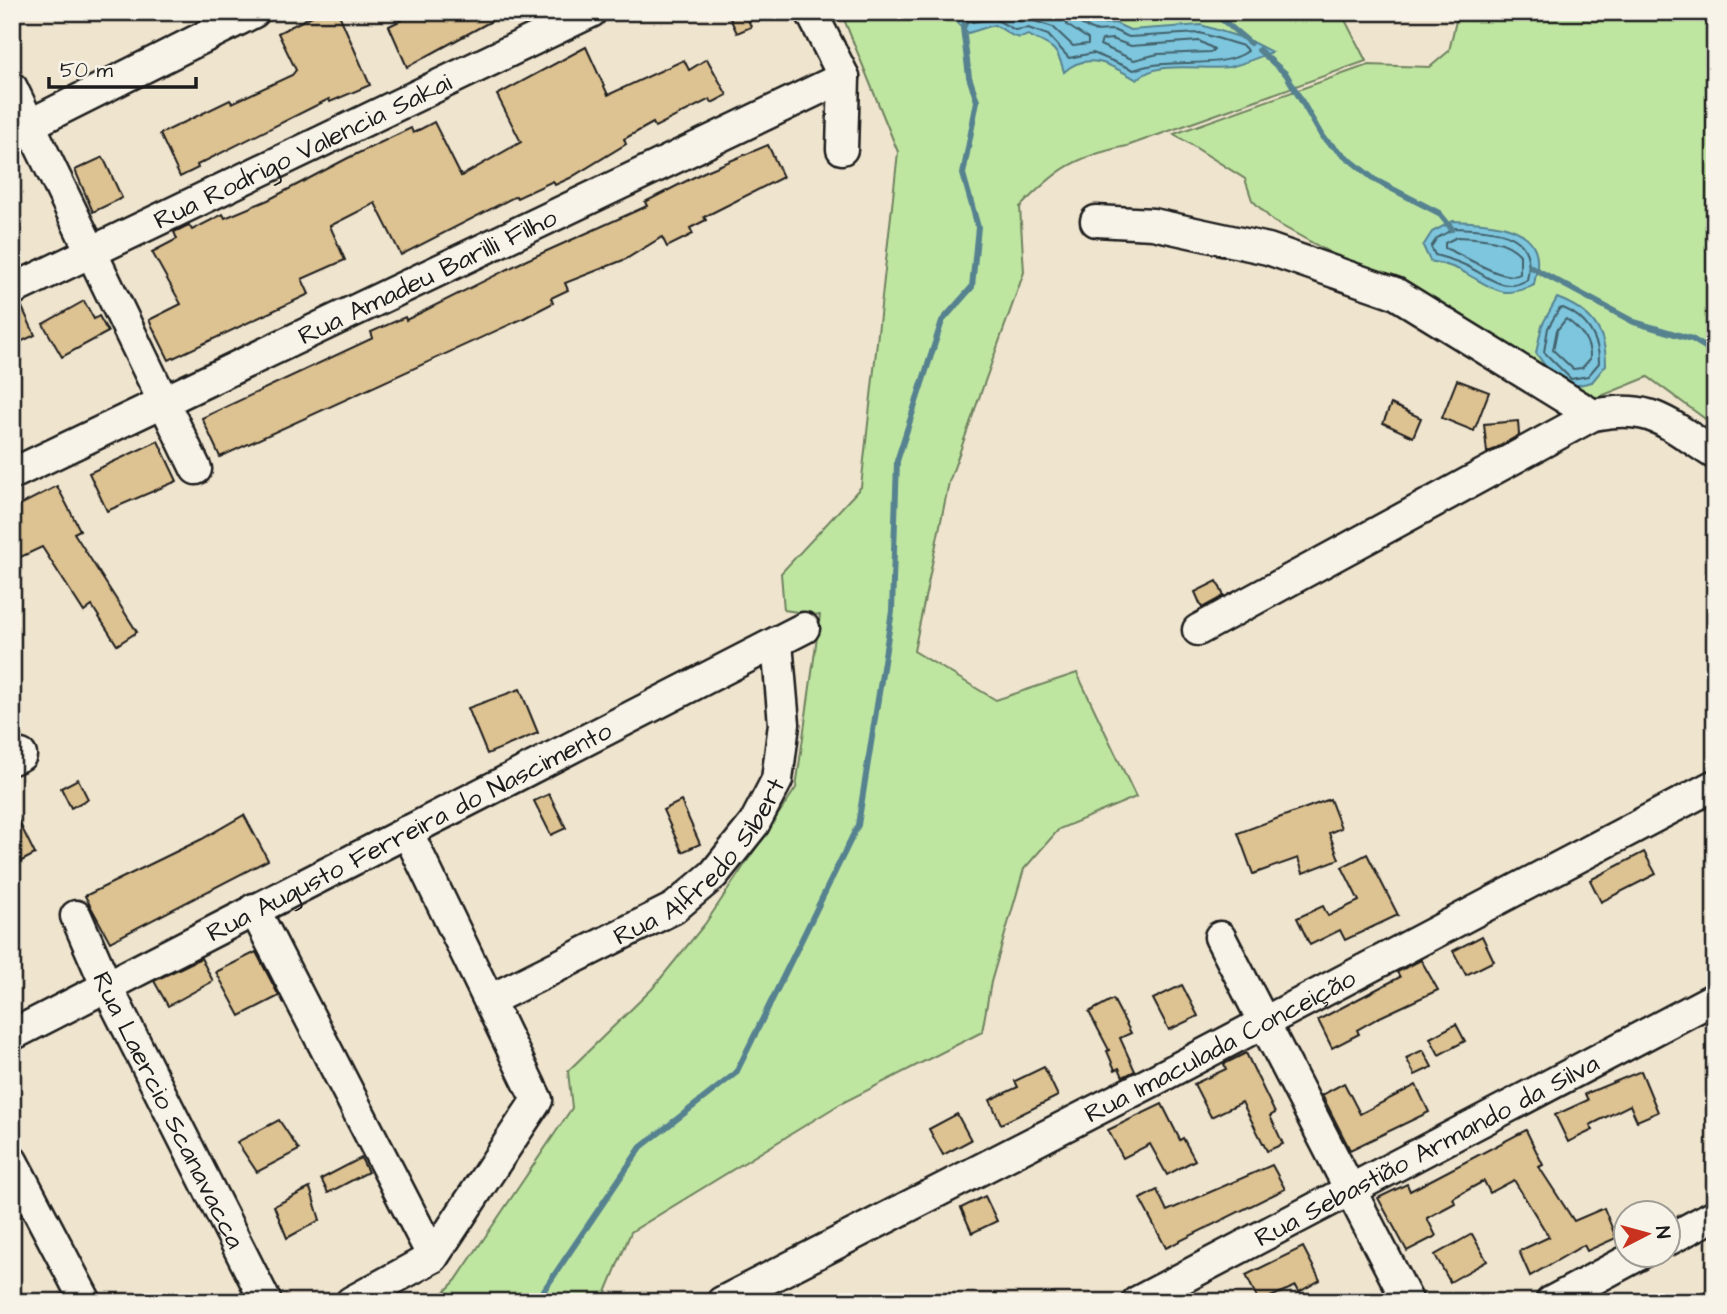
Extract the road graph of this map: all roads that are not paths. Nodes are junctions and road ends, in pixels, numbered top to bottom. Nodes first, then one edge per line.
1 (254, 12) edge
2 (591, 12) edge
3 (811, 12) edge
4 (844, 77) junction
5 (12, 88) edge
6 (21, 129) edge
7 (842, 149) dead end
8 (1096, 221) dead end
9 (92, 250) junction
10 (12, 290) edge
11 (164, 401) junction
12 (1593, 415) junction
13 (1715, 454) edge
14 (196, 469) dead end
15 (12, 474) edge
16 (804, 628) dead end
17 (1198, 631) dead end
18 (777, 643) junction
19 (1715, 785) edge
20 (407, 831) junction
21 (254, 909) junction
22 (76, 916) dead end
23 (1220, 937) dead end
24 (107, 987) junction
25 (1715, 998) edge
26 (490, 1000) junction
27 (1263, 1023) junction
28 (12, 1035) edge
29 (12, 1161) edge
30 (1349, 1189) junction
31 (1715, 1215) edge
32 (1682, 1233) edge
33 (433, 1257) junction
34 (1615, 1268) edge
35 (86, 1302) edge
36 (266, 1302) edge
37 (351, 1302) edge
38 (722, 1302) edge
39 (1137, 1302) edge
40 (1408, 1302) edge
41 (1551, 1302) edge

1 - 6 street
2 - 9 street, Rua Rodrigo Valencia Sakai
3 - 4 street
4 - 7 street
4 - 11 street, Rua Amadeu Barilli Filho
5 - 6 street
6 - 9 street
8 - 12 street
9 - 10 street, Rua Rodrigo Valencia Sakai
9 - 11 street
11 - 14 street
11 - 15 street, Rua Amadeu Barilli Filho
12 - 13 street
12 - 17 street
16 - 18 street, Rua Augusto Ferreira do Nascimento
18 - 20 street, Rua Augusto Ferreira do Nascimento
18 - 26 street, Rua Alfredo Sibert
19 - 27 street, Rua Imaculada Conceição
20 - 21 street, Rua Augusto Ferreira do Nascimento
20 - 26 street
21 - 24 street, Rua Augusto Ferreira do Nascimento
21 - 33 street
22 - 24 street, Rua Laercio Scanavacca
23 - 27 street
24 - 28 street, Rua Augusto Ferreira do Nascimento
24 - 36 street, Rua Laercio Scanavacca
25 - 30 street, Rua Sebastião Armando da Silva
26 - 33 street
27 - 30 street
27 - 38 street, Rua Imaculada Conceição
29 - 35 street
30 - 39 street, Rua Sebastião Armando da Silva
30 - 40 street
31 - 32 street
33 - 37 street
34 - 41 street

